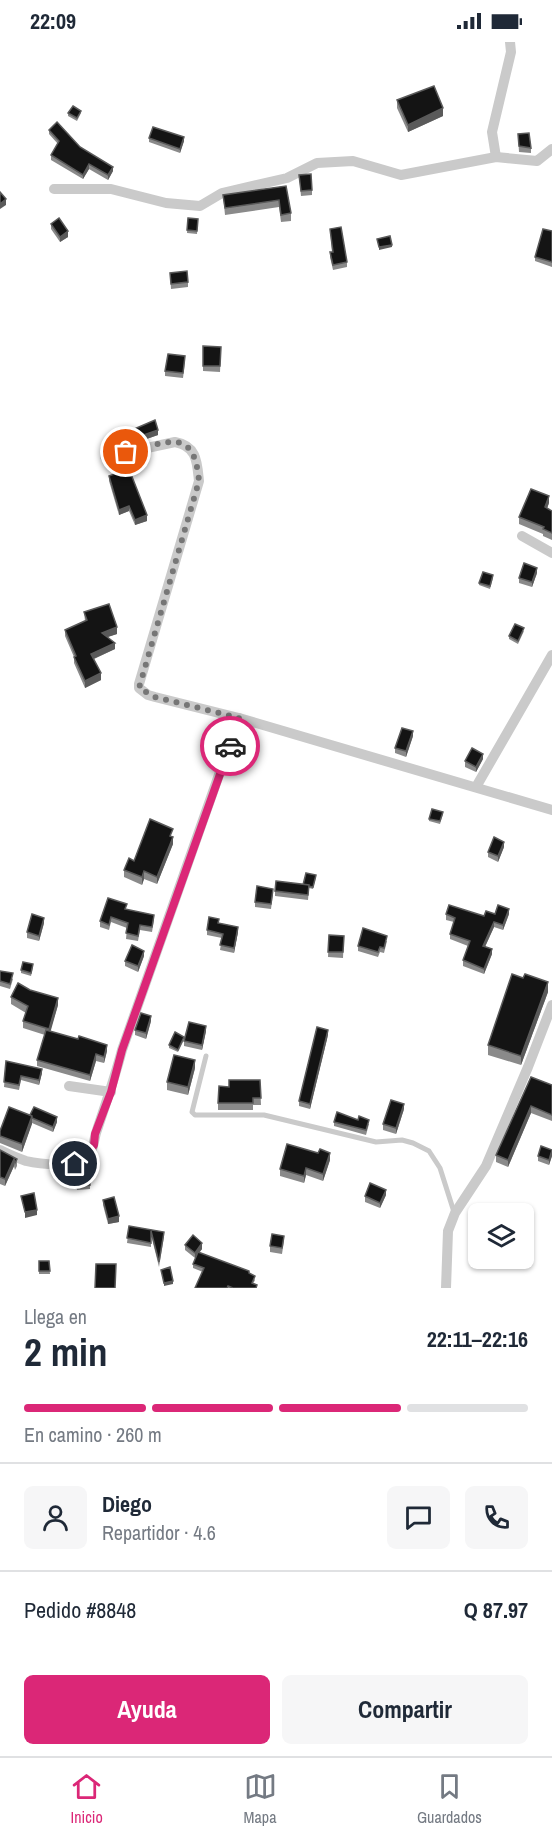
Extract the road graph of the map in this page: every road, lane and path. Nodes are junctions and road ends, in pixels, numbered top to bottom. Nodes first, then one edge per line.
1 (510, 42) edge
2 (552, 149) edge
3 (496, 157) junction
4 (54, 189) dead end
5 (105, 457) dead end
6 (522, 536) dead end
7 (552, 553) edge
8 (552, 655) edge
9 (239, 718) junction
10 (476, 787) junction
11 (552, 810) edge
12 (552, 1005) edge
13 (206, 1056) dead end
14 (69, 1086) dead end
15 (111, 1092) junction
16 (0, 1150) edge
17 (455, 1214) junction
18 (446, 1288) edge

1 - 3 street
2 - 3 street
3 - 4 street
5 - 9 street
6 - 7 street
8 - 10 street
9 - 10 street
9 - 15 street
10 - 11 street
12 - 17 street
13 - 17 lane
14 - 15 street
15 - 16 street
17 - 18 street

